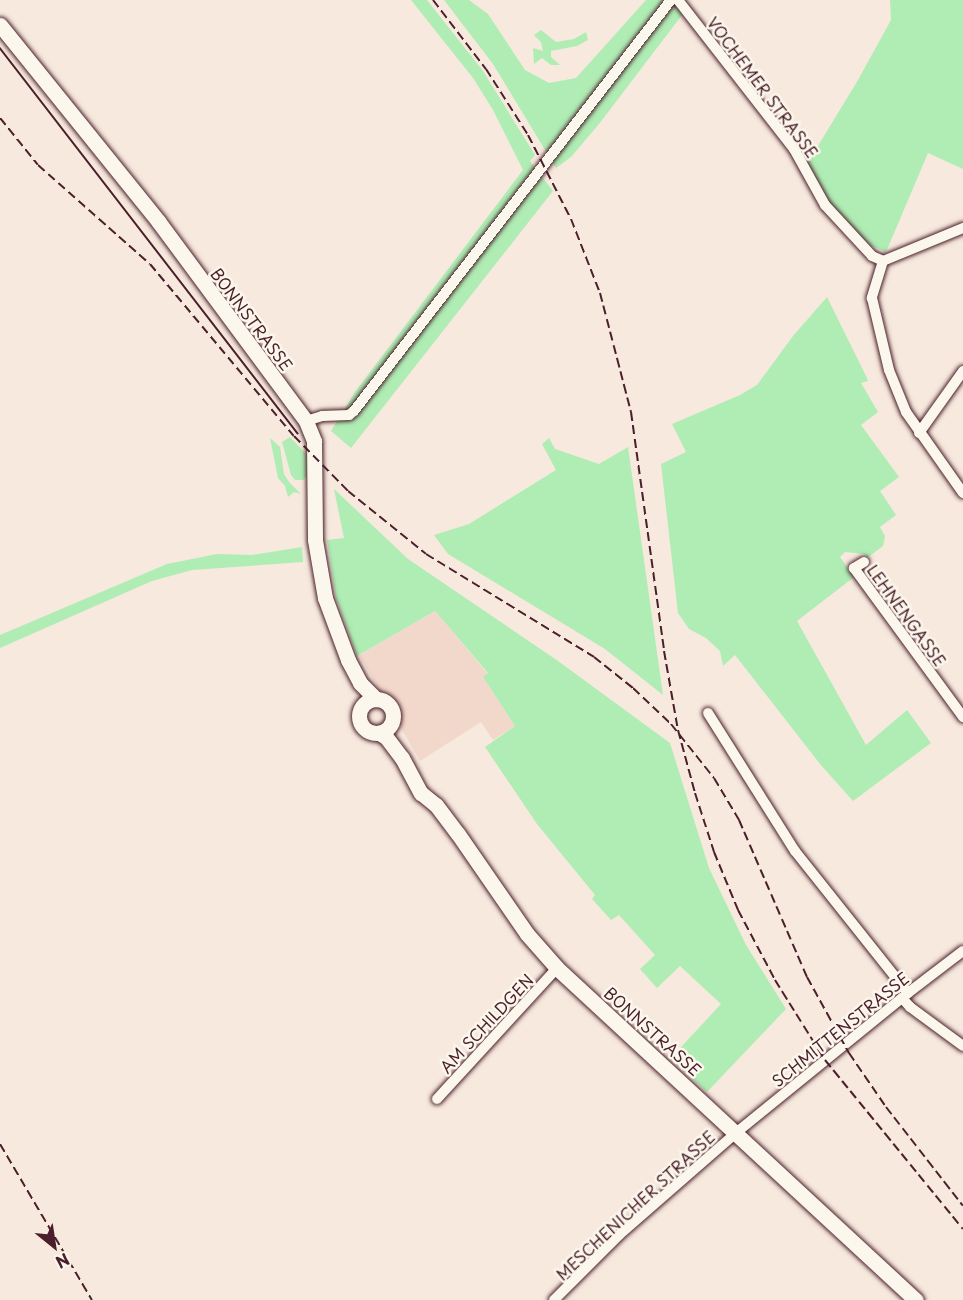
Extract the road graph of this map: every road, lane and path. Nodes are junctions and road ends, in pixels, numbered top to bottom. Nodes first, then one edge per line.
1 (671, 0) edge
2 (678, 0) edge
3 (0, 25) edge
4 (963, 228) edge
5 (883, 261) junction
6 (963, 371) edge
7 (306, 421) junction
8 (919, 433) junction
9 (963, 493) edge
10 (864, 562) dead end
11 (360, 683) junction
12 (376, 699) junction
13 (362, 708) junction
14 (708, 713) dead end
15 (963, 717) edge
16 (393, 722) junction
17 (379, 733) junction
18 (402, 758) junction
19 (963, 951) edge
20 (557, 968) junction
21 (905, 995) junction
22 (963, 1046) edge
23 (437, 1099) dead end
24 (737, 1132) junction
25 (554, 1300) edge
26 (916, 1300) edge

1 - 7 street
2 - 5 street, VOCHEMER STRASSE
3 - 7 main road, BONNSTRASSE
4 - 5 street
5 - 8 street
6 - 8 street
7 - 11 main road, BONNSTRASSE
8 - 9 street
10 - 15 street, LEHNENGASSE
11 - 12 main road, BONNSTRASSE
11 - 13 main road, BONNSTRASSE
12 - 13 main road
12 - 16 main road
13 - 17 main road
14 - 21 street
16 - 17 main road
16 - 18 main road, BONNSTRASSE
17 - 18 main road, BONNSTRASSE
18 - 20 main road, BONNSTRASSE
19 - 21 street, SCHMITTENSTRASSE
20 - 23 street, AM SCHILDGEN
20 - 24 main road, BONNSTRASSE
21 - 22 street
21 - 24 street, SCHMITTENSTRASSE
24 - 25 street, MESCHENICHER STRASSE
24 - 26 main road, BONNSTRASSE

